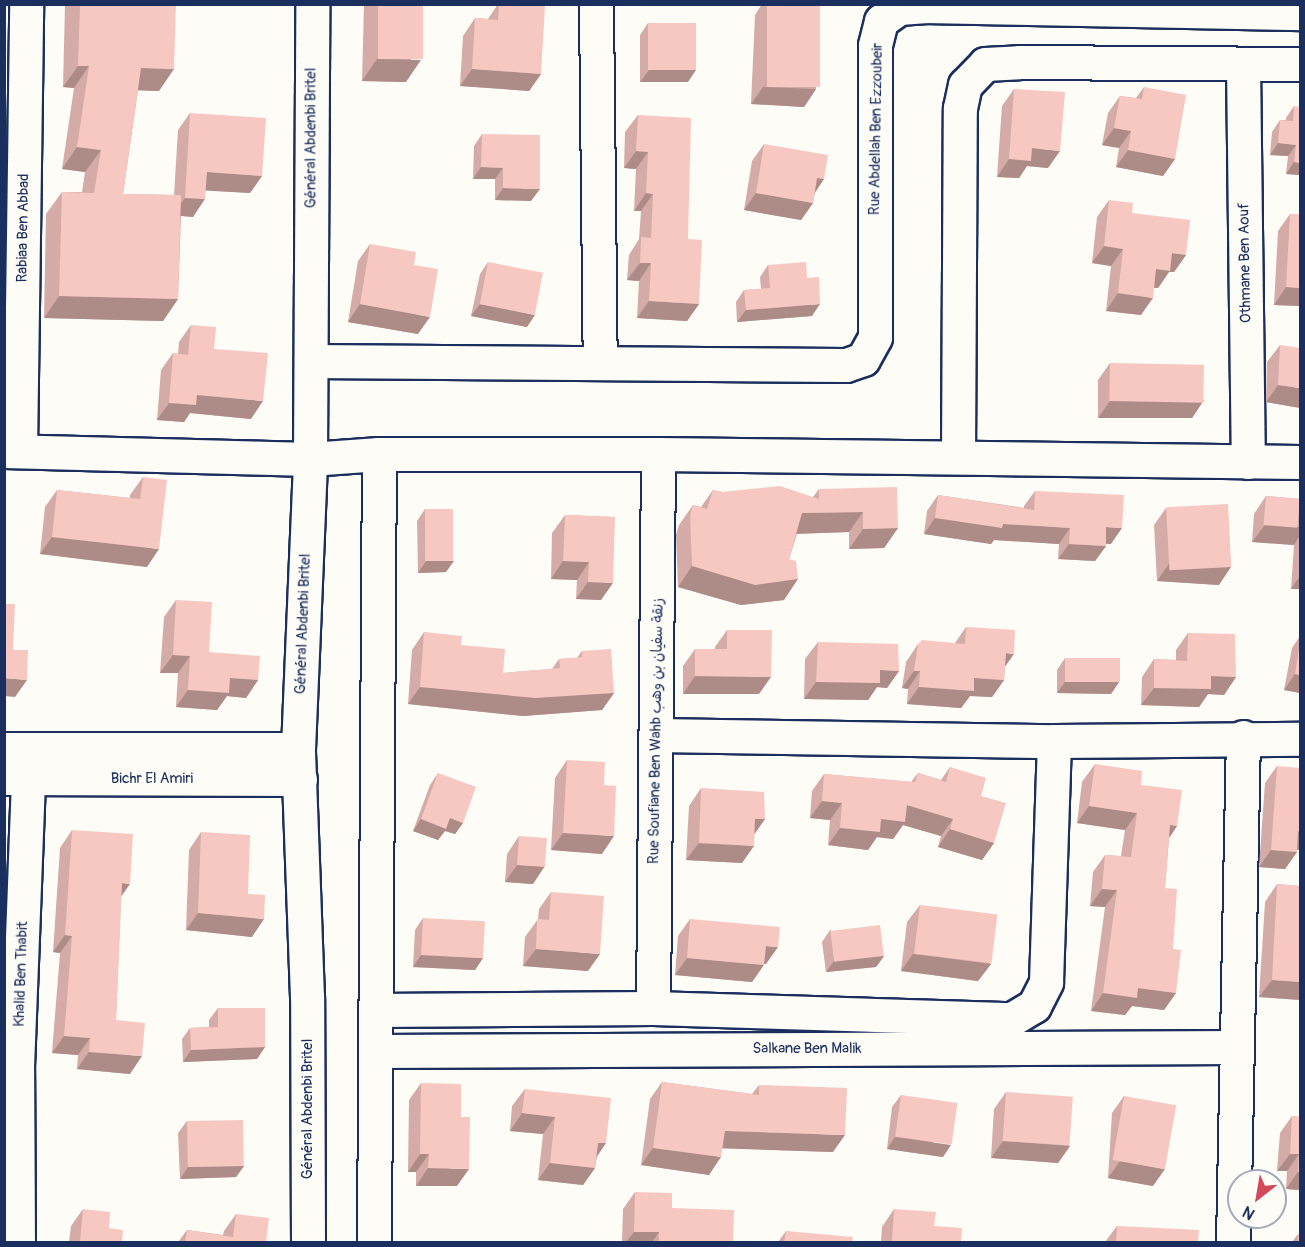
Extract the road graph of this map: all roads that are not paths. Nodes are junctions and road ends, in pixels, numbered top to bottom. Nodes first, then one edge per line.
1 (26, 4) edge
2 (312, 4) edge
3 (596, 4) edge
4 (1300, 13) edge
5 (1243, 64) junction
6 (1300, 64) edge
7 (311, 361) junction
8 (600, 362) junction
9 (12, 451) edge
10 (379, 454) junction
11 (658, 454) junction
12 (958, 457) junction
13 (310, 459) junction
14 (1248, 462) junction
15 (1300, 462) edge
16 (656, 735) junction
17 (1243, 737) junction
18 (1300, 739) edge
19 (1054, 741) junction
20 (4, 749) edge
21 (299, 764) junction
22 (16, 778) edge
23 (653, 1008) junction
24 (375, 1010) junction
25 (1237, 1047) junction
26 (377, 1051) junction
27 (11, 1067) edge
28 (18, 1242) edge
29 (308, 1242) edge
30 (374, 1242) edge
31 (1233, 1242) edge

1 - 9 street, Rabiaa Ben Abbad
2 - 7 street, Général Abdenbi Britel
3 - 8 street
4 - 8 street, Rue Abdellah Ben Ezzoubeir
5 - 6 street
5 - 12 street
5 - 14 street, Othmane Ben Aouf
7 - 8 street
7 - 13 street, Général Abdenbi Britel
9 - 13 street
10 - 11 street
10 - 13 street
10 - 24 street
11 - 12 street
11 - 16 street, Rue Soufiane Ben Wahb زنقة سفيان بن وهب
12 - 14 street
13 - 21 street, Général Abdenbi Britel
14 - 15 street
16 - 19 street
16 - 23 street, Rue Soufiane Ben Wahb زنقة سفيان بن وهب
17 - 18 street
17 - 19 street
17 - 25 street
19 - 23 street
20 - 21 street, Bichr El Amiri
21 - 22 street, Bichr El Amiri
21 - 29 street, Général Abdenbi Britel
22 - 27 street, Khalid Ben Thabit
23 - 24 street
24 - 26 street
25 - 26 street, Salkane Ben Malik
25 - 31 street
26 - 30 street
27 - 28 street, Khalid Ben Thabit

